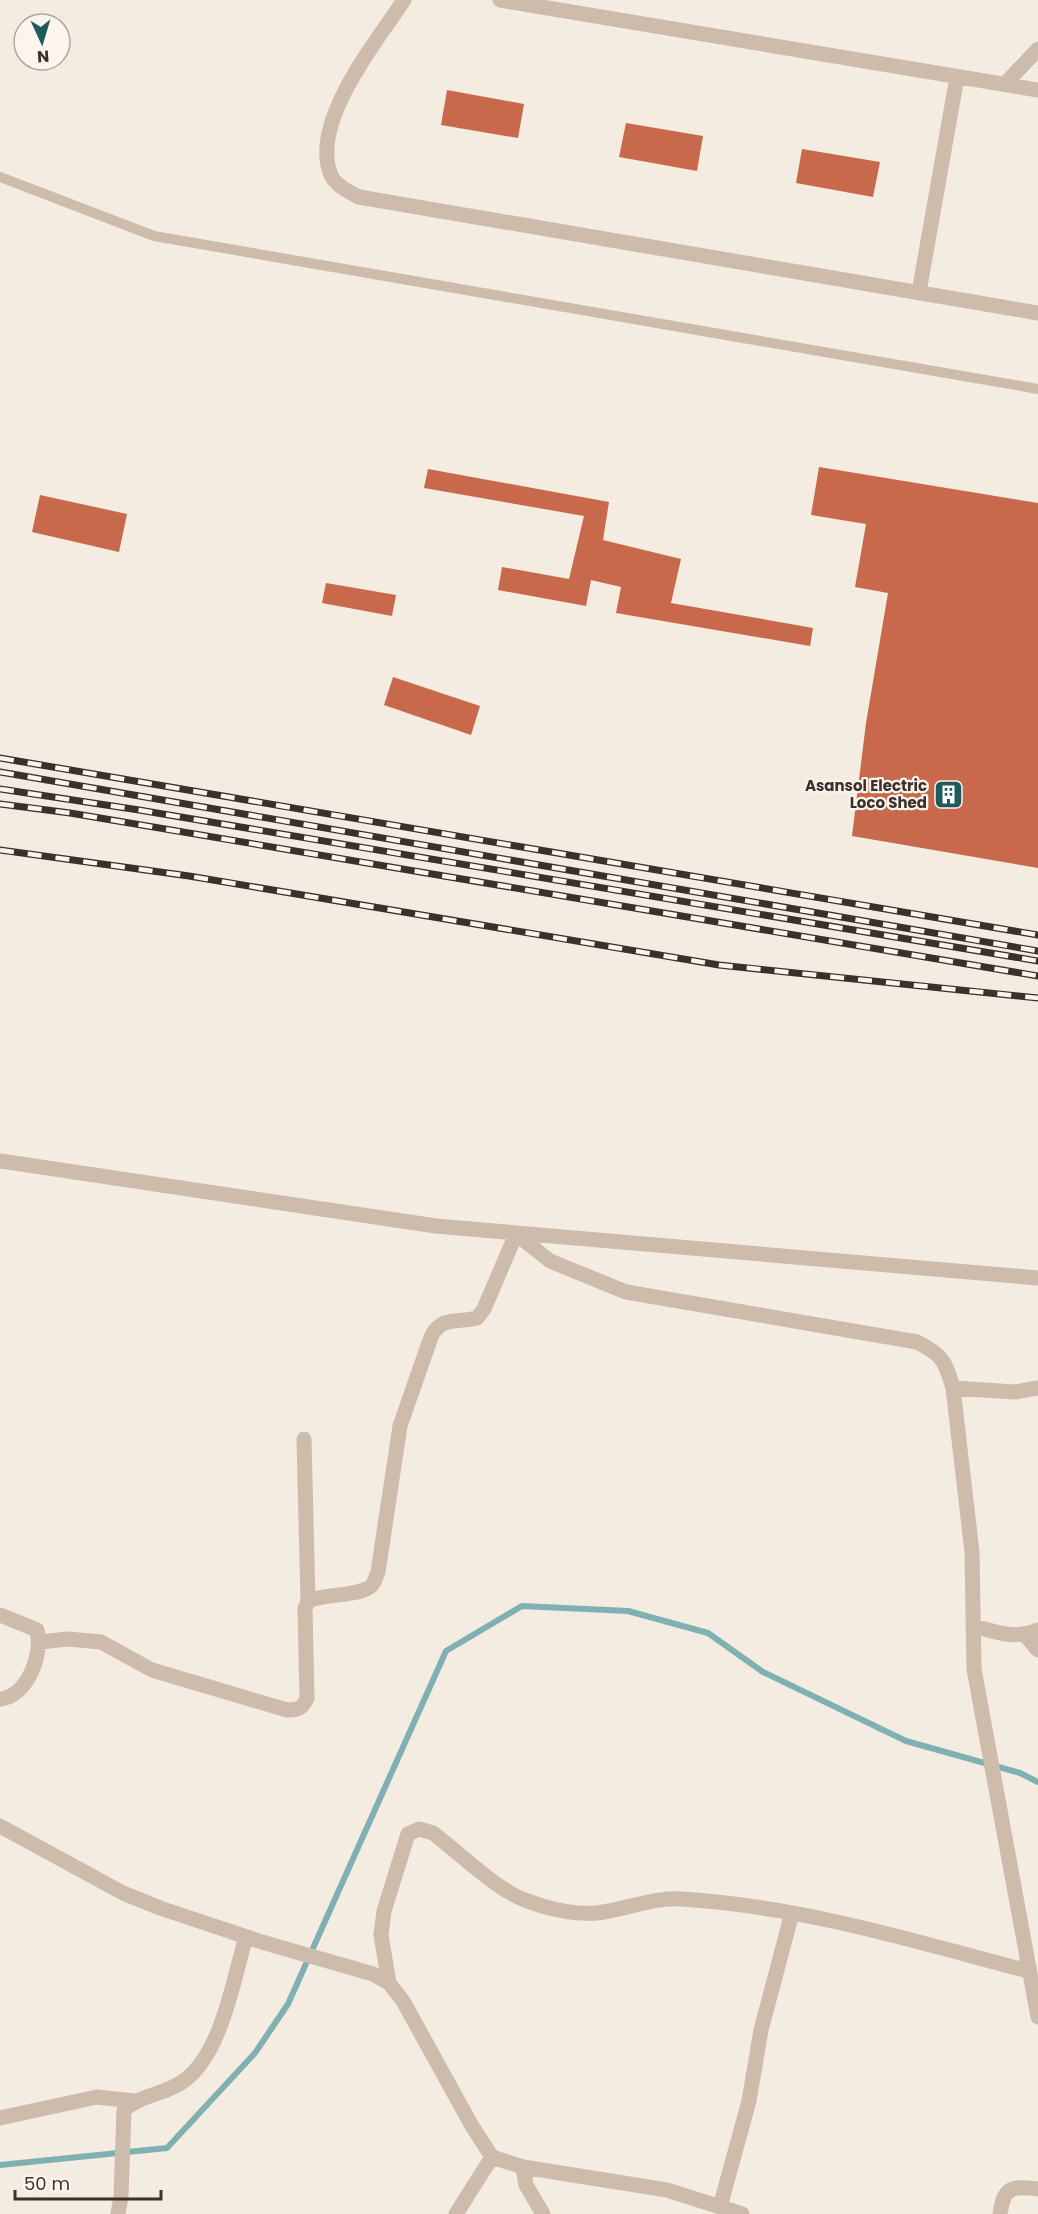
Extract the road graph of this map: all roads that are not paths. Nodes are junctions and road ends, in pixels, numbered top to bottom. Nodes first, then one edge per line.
1 (404, 0) edge
2 (500, 0) edge
3 (1038, 49) edge
4 (957, 77) junction
5 (1005, 84) junction
6 (1038, 90) edge
7 (0, 177) edge
8 (919, 292) junction
9 (1038, 313) edge
10 (1038, 389) edge
11 (0, 1161) edge
12 (516, 1234) junction
13 (1038, 1278) edge
14 (953, 1388) junction
15 (1038, 1388) edge
16 (304, 1439) dead end
17 (308, 1601) junction
18 (0, 1615) edge
19 (973, 1626) junction
20 (1032, 1633) edge
21 (40, 1642) junction
22 (1038, 1650) edge
23 (0, 1699) edge
24 (0, 1826) edge
25 (792, 1913) junction
26 (246, 1937) junction
27 (1028, 1971) junction
28 (389, 1983) junction
29 (1038, 2017) edge
30 (129, 2106) junction
31 (0, 2118) edge
32 (492, 2157) junction
33 (523, 2167) junction
34 (1038, 2189) edge
35 (720, 2207) junction
36 (118, 2214) edge
37 (456, 2214) edge
38 (543, 2214) edge
39 (742, 2214) edge
40 (1000, 2214) edge

1 - 8 street
2 - 4 street
3 - 5 street
4 - 5 street
4 - 8 street
5 - 6 street
7 - 10 lane
8 - 9 street
11 - 12 street
12 - 13 street
12 - 14 street
12 - 17 street
14 - 15 street
14 - 19 street
16 - 17 street
17 - 21 street
18 - 21 street
19 - 20 street
19 - 27 street
20 - 22 street
21 - 23 street
24 - 26 street
25 - 27 street
25 - 28 street
25 - 35 street
26 - 28 street
26 - 30 street
27 - 29 street
28 - 32 street
30 - 31 street
30 - 36 street
32 - 33 street
32 - 37 street
33 - 35 street
33 - 38 street
34 - 40 street
35 - 39 street

